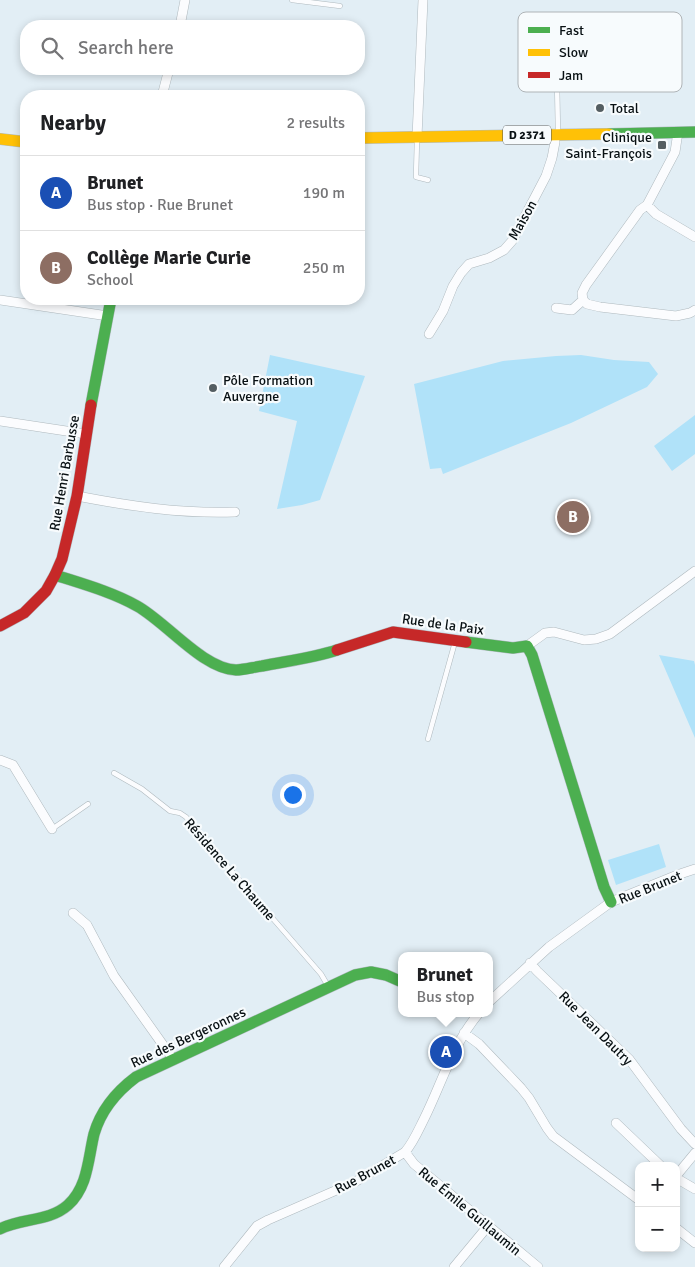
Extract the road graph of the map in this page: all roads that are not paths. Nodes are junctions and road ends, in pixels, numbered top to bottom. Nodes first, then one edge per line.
1 (185, 0) edge
2 (292, 0) edge
3 (423, 0) edge
4 (340, 6) dead end
5 (181, 20) edge
6 (167, 75) edge
7 (164, 90) edge
8 (558, 92) edge
9 (678, 132) junction
10 (695, 132) edge
11 (556, 134) junction
12 (418, 137) junction
13 (365, 138) edge
14 (0, 139) edge
15 (20, 141) edge
16 (428, 180) dead end
17 (647, 205) junction
18 (695, 237) edge
19 (0, 300) edge
20 (582, 300) junction
21 (20, 303) edge
22 (31, 305) edge
23 (56, 305) edge
24 (110, 305) edge
25 (556, 308) dead end
26 (56, 309) junction
27 (695, 310) edge
28 (108, 316) junction
29 (429, 334) dead end
30 (0, 421) edge
31 (86, 434) junction
32 (77, 496) junction
33 (235, 512) dead end
34 (695, 571) edge
35 (55, 576) junction
36 (0, 626) edge
37 (455, 641) junction
38 (527, 646) junction
39 (428, 739) dead end
40 (0, 760) edge
41 (114, 773) dead end
42 (88, 804) dead end
43 (52, 829) joint
44 (695, 869) edge
45 (611, 902) junction
46 (73, 913) dead end
47 (530, 963) junction
48 (398, 980) edge
49 (328, 987) junction
50 (493, 998) edge
51 (474, 1017) edge
52 (464, 1033) junction
53 (173, 1059) junction
54 (616, 1123) dead end
55 (695, 1144) edge
56 (405, 1152) junction
57 (695, 1153) edge
58 (657, 1162) edge
59 (680, 1172) edge
60 (680, 1180) edge
61 (695, 1189) edge
62 (635, 1197) edge
63 (488, 1226) junction
64 (0, 1229) edge
65 (680, 1231) edge
66 (695, 1242) edge
67 (224, 1267) edge
68 (454, 1267) edge
69 (538, 1267) edge

1 - 5 street
2 - 4 lane
3 - 12 street
6 - 7 street
8 - 11 lane
9 - 10 street, D 2371
9 - 11 street, D 2371
9 - 17 street
11 - 12 street, D 2371
11 - 29 street, Maison
12 - 13 street, D 2371
12 - 16 lane
14 - 15 street
17 - 18 street
17 - 20 street
19 - 21 street
20 - 25 street
20 - 27 street
22 - 26 street
23 - 26 lane
24 - 28 street, Rue Henri Barbusse
26 - 28 street
28 - 31 street, Rue Henri Barbusse
30 - 31 street
31 - 32 street, Rue Henri Barbusse
32 - 33 street
32 - 35 street, Rue Henri Barbusse
34 - 38 street
35 - 36 street, Rue Henri Barbusse
35 - 37 street, Rue de la Paix
37 - 38 street, Rue de la Paix
37 - 39 lane
38 - 45 street
40 - 43 street
41 - 49 lane, Résidence La Chaume
42 - 43 lane
44 - 45 street, Rue Brunet
45 - 47 street, Rue Brunet
46 - 53 street
47 - 50 street, Rue Brunet
47 - 55 street, Rue Jean Dautry
48 - 49 street, Rue des Bergeronnes
49 - 53 street, Rue des Bergeronnes
51 - 52 street, Rue Brunet
52 - 56 street, Rue Brunet
52 - 62 street
53 - 64 street, Rue des Bergeronnes
54 - 58 street
56 - 63 street, Rue Émile Guillaumin
56 - 67 street, Rue Brunet
57 - 59 street
60 - 61 street
63 - 68 street
63 - 69 street, Rue Émile Guillaumin
65 - 66 street

